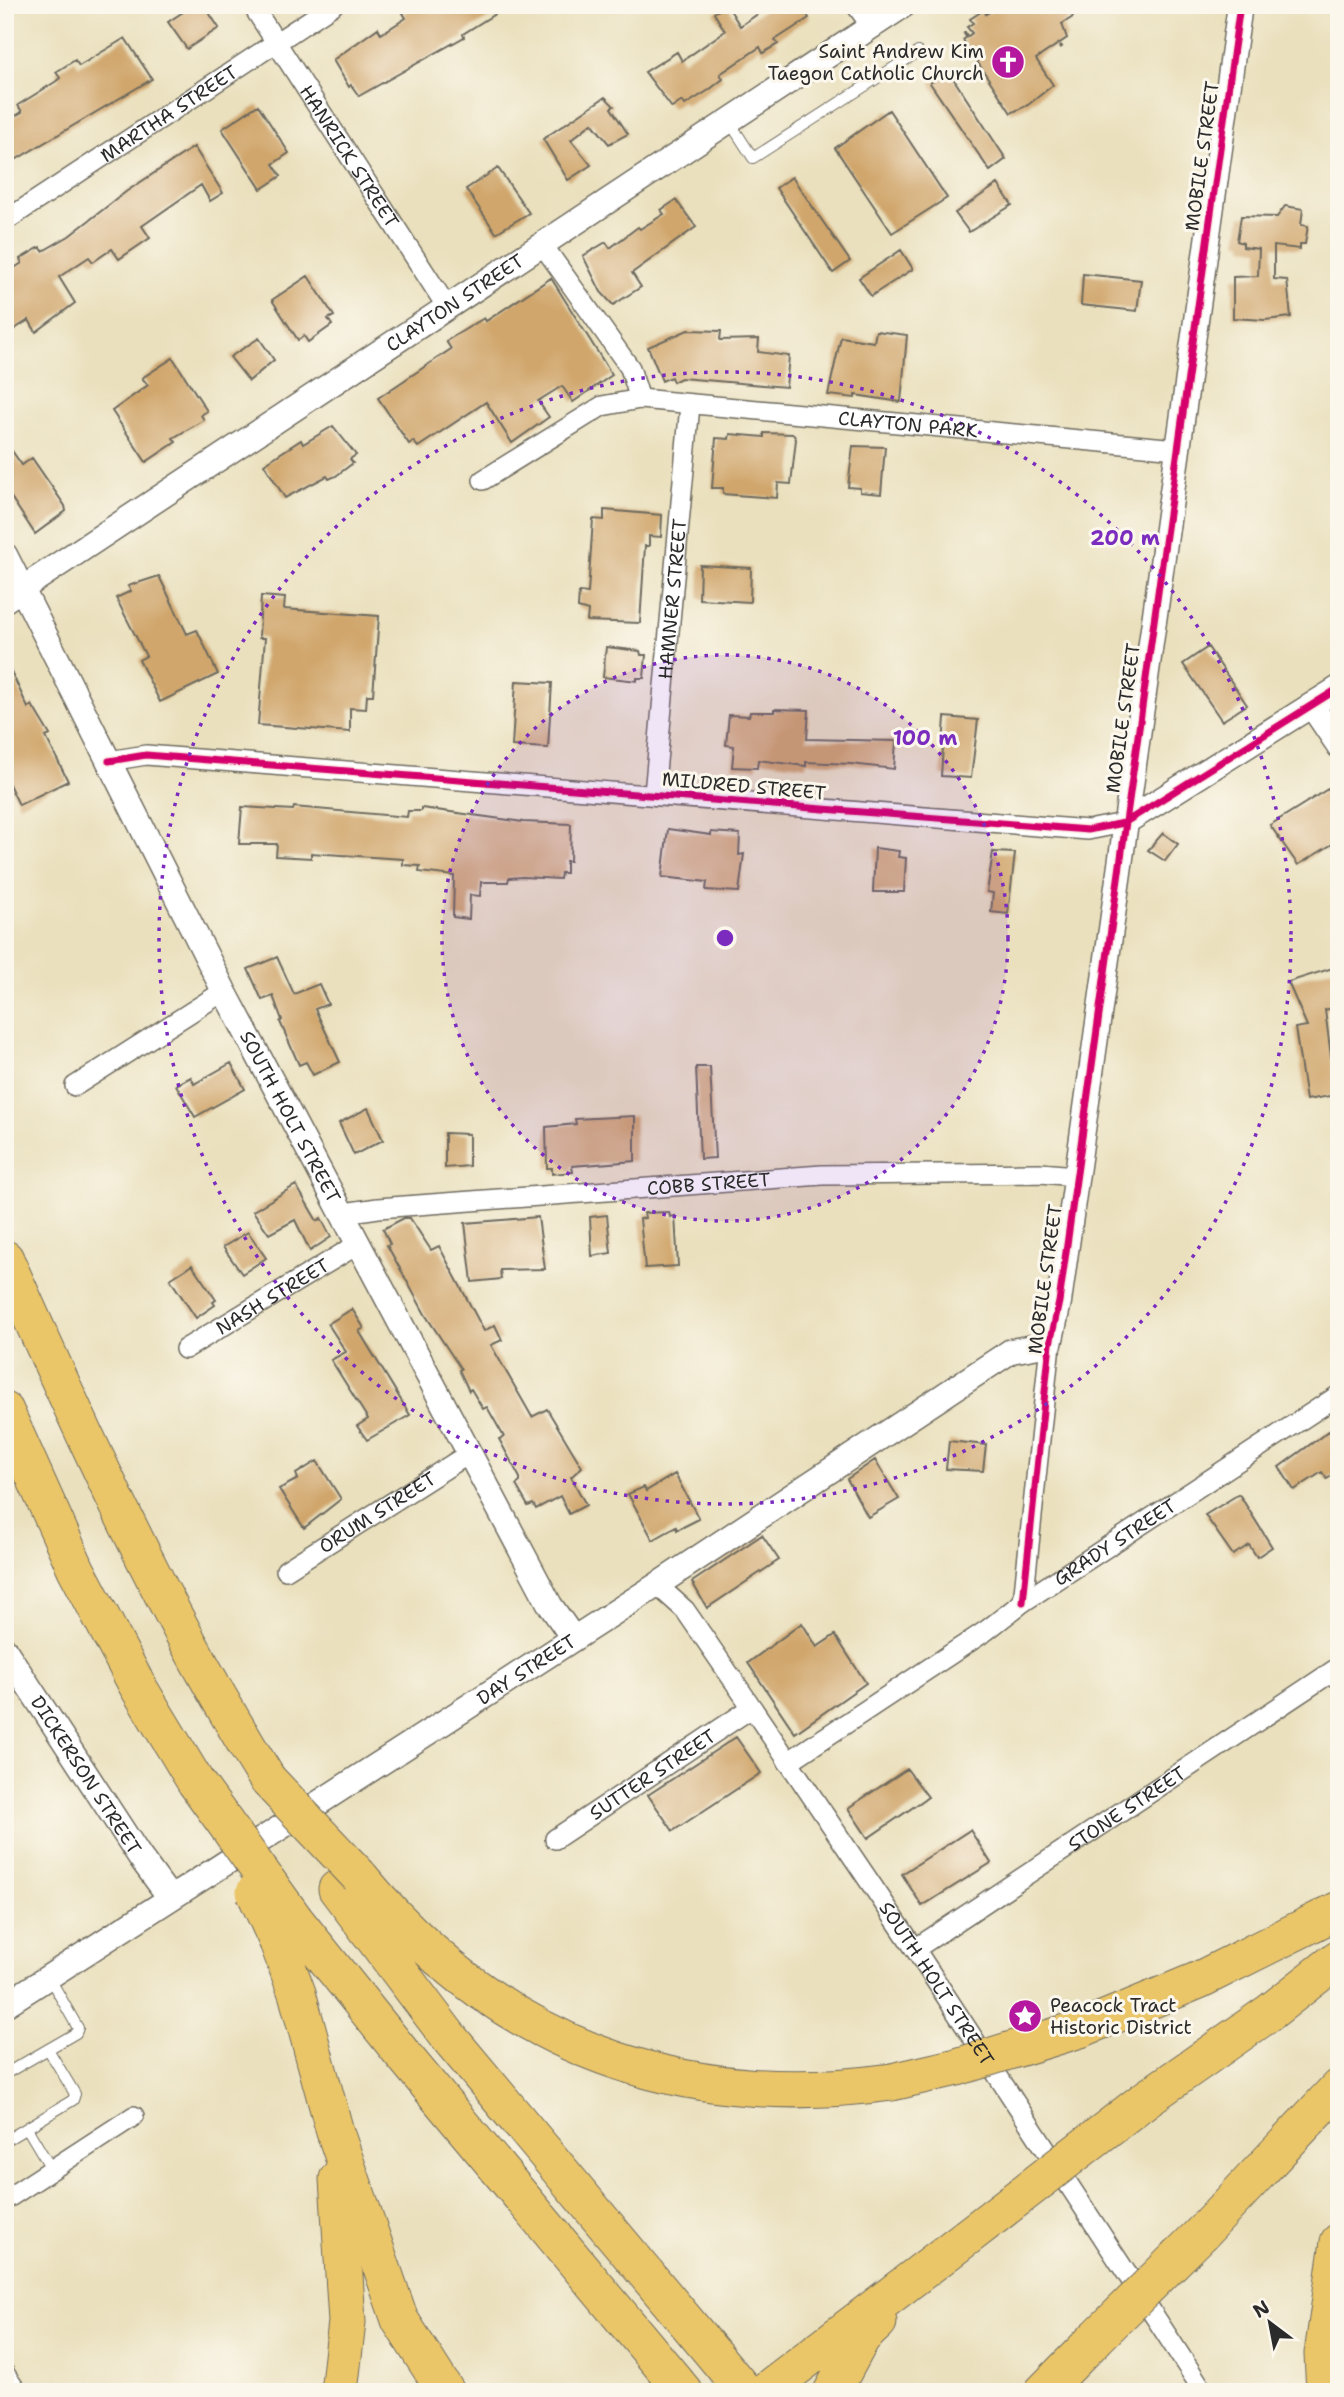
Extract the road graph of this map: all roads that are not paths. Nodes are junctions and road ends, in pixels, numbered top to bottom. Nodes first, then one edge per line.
1 (252, 5) edge
2 (333, 5) edge
3 (856, 5) edge
4 (904, 5) edge
5 (1240, 5) edge
6 (871, 26) junction
7 (277, 43) junction
8 (918, 52) dead end
9 (729, 121) junction
10 (5, 221) edge
11 (542, 244) junction
12 (447, 307) junction
13 (640, 399) junction
14 (690, 405) junction
15 (1177, 449) junction
16 (483, 480) dead end
17 (5, 555) edge
18 (14, 595) edge
19 (1339, 688) edge
20 (1312, 706) junction
21 (1339, 746) edge
22 (108, 761) junction
23 (654, 794) junction
24 (1124, 823) junction
25 (224, 991) junction
26 (75, 1086) dead end
27 (1075, 1176) junction
28 (344, 1213) junction
29 (360, 1243) junction
30 (5, 1259) edge
31 (1051, 1344) junction
32 (185, 1349) dead end
33 (1339, 1395) edge
34 (5, 1411) edge
35 (470, 1453) junction
36 (286, 1570) dead end
37 (657, 1585) junction
38 (1023, 1602) junction
39 (573, 1638) junction
40 (5, 1650) edge
41 (1339, 1667) edge
42 (750, 1709) junction
43 (788, 1762) junction
44 (555, 1839) dead end
45 (348, 1882) junction
46 (170, 1898) junction
47 (1339, 1910) edge
48 (287, 1931) junction
49 (915, 1949) junction
50 (1339, 1958) edge
51 (48, 1977) junction
52 (5, 2005) edge
53 (48, 2049) junction
54 (5, 2074) edge
55 (1339, 2087) edge
56 (134, 2116) dead end
57 (27, 2128) junction
58 (335, 2132) junction
59 (5, 2141) edge
60 (52, 2170) junction
61 (5, 2200) edge
62 (967, 2237) junction
63 (1339, 2242) edge
64 (5, 2374) edge
65 (17, 2392) edge
66 (339, 2392) edge
67 (446, 2392) edge
68 (684, 2392) edge
69 (745, 2392) edge
70 (764, 2392) edge
71 (832, 2392) edge
72 (1044, 2392) edge
73 (1204, 2392) edge
74 (1325, 2392) edge

1 - 7 street, HANRICK STREET
2 - 7 street, MARTHA STREET
3 - 6 street
4 - 6 street, CLAYTON STREET
5 - 15 street, MOBILE STREET
6 - 9 street, CLAYTON STREET
7 - 10 street, MARTHA STREET
7 - 12 street, HANRICK STREET
8 - 9 lane
9 - 11 street, CLAYTON STREET
11 - 12 street, CLAYTON STREET
11 - 13 street
12 - 18 street, CLAYTON STREET
13 - 14 street, CLAYTON PARK
13 - 16 street, CLAYTON PARK
14 - 15 street, CLAYTON PARK
14 - 23 street, HAMNER STREET
15 - 24 street, MOBILE STREET
17 - 18 street, SOUTH HOLT STREET
18 - 22 street, SOUTH HOLT STREET
19 - 20 street, MILDRED STREET
20 - 21 street
20 - 24 street, MILDRED STREET
22 - 23 street, MILDRED STREET
22 - 25 street, SOUTH HOLT STREET
23 - 24 street, MILDRED STREET
24 - 27 street, MOBILE STREET
25 - 26 street
25 - 28 street, SOUTH HOLT STREET
27 - 28 street, COBB STREET
27 - 31 street, MOBILE STREET
28 - 29 street, SOUTH HOLT STREET
29 - 32 street, NASH STREET
29 - 35 street, SOUTH HOLT STREET
30 - 45 highway, bridge
31 - 37 street, DAY STREET
31 - 38 street, MOBILE STREET
33 - 38 street, GRADY STREET
34 - 48 highway, bridge
35 - 36 street, ORUM STREET
35 - 39 street, SOUTH HOLT STREET
37 - 39 street, DAY STREET
37 - 42 street, SOUTH HOLT STREET
38 - 43 street, GRADY STREET
39 - 46 street, DAY STREET
40 - 46 street, DICKERSON STREET
41 - 49 street, STONE STREET
42 - 43 street, SOUTH HOLT STREET
42 - 44 street, SUTTER STREET
43 - 49 street, SOUTH HOLT STREET
45 - 47 highway, bridge
45 - 69 highway
46 - 51 street, DAY STREET
48 - 58 highway
48 - 68 highway
49 - 73 street, SOUTH HOLT STREET
50 - 62 highway, bridge
51 - 52 street, DAY STREET
51 - 53 lane
53 - 54 lane
53 - 57 lane
55 - 72 highway, bridge
56 - 60 street
57 - 59 lane
57 - 60 lane
58 - 66 highway
58 - 67 highway
60 - 61 street
62 - 70 highway
62 - 71 highway
63 - 74 highway
64 - 65 street

